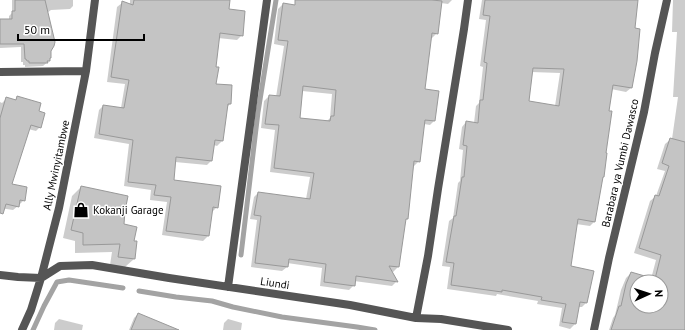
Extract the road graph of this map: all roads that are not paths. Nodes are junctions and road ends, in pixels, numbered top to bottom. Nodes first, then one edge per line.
1 (96, 0) edge
2 (267, 0) edge
3 (468, 0) edge
4 (667, 0) edge
5 (86, 71) junction
6 (0, 72) edge
7 (0, 274) edge
8 (41, 278) junction
9 (228, 287) junction
10 (416, 318) junction
11 (22, 330) edge
12 (508, 330) edge
13 (594, 330) edge

1 - 5 street, Ally Mwinyitambwe
2 - 9 street
3 - 10 street
4 - 13 street, Barabara ya Vumbi Dawasco
5 - 6 street
5 - 8 street, Ally Mwinyitambwe
7 - 8 street
8 - 9 street, Liundi
8 - 11 street, Ally Mwinyitambwe
9 - 10 street, Liundi
10 - 12 street, Liundi

